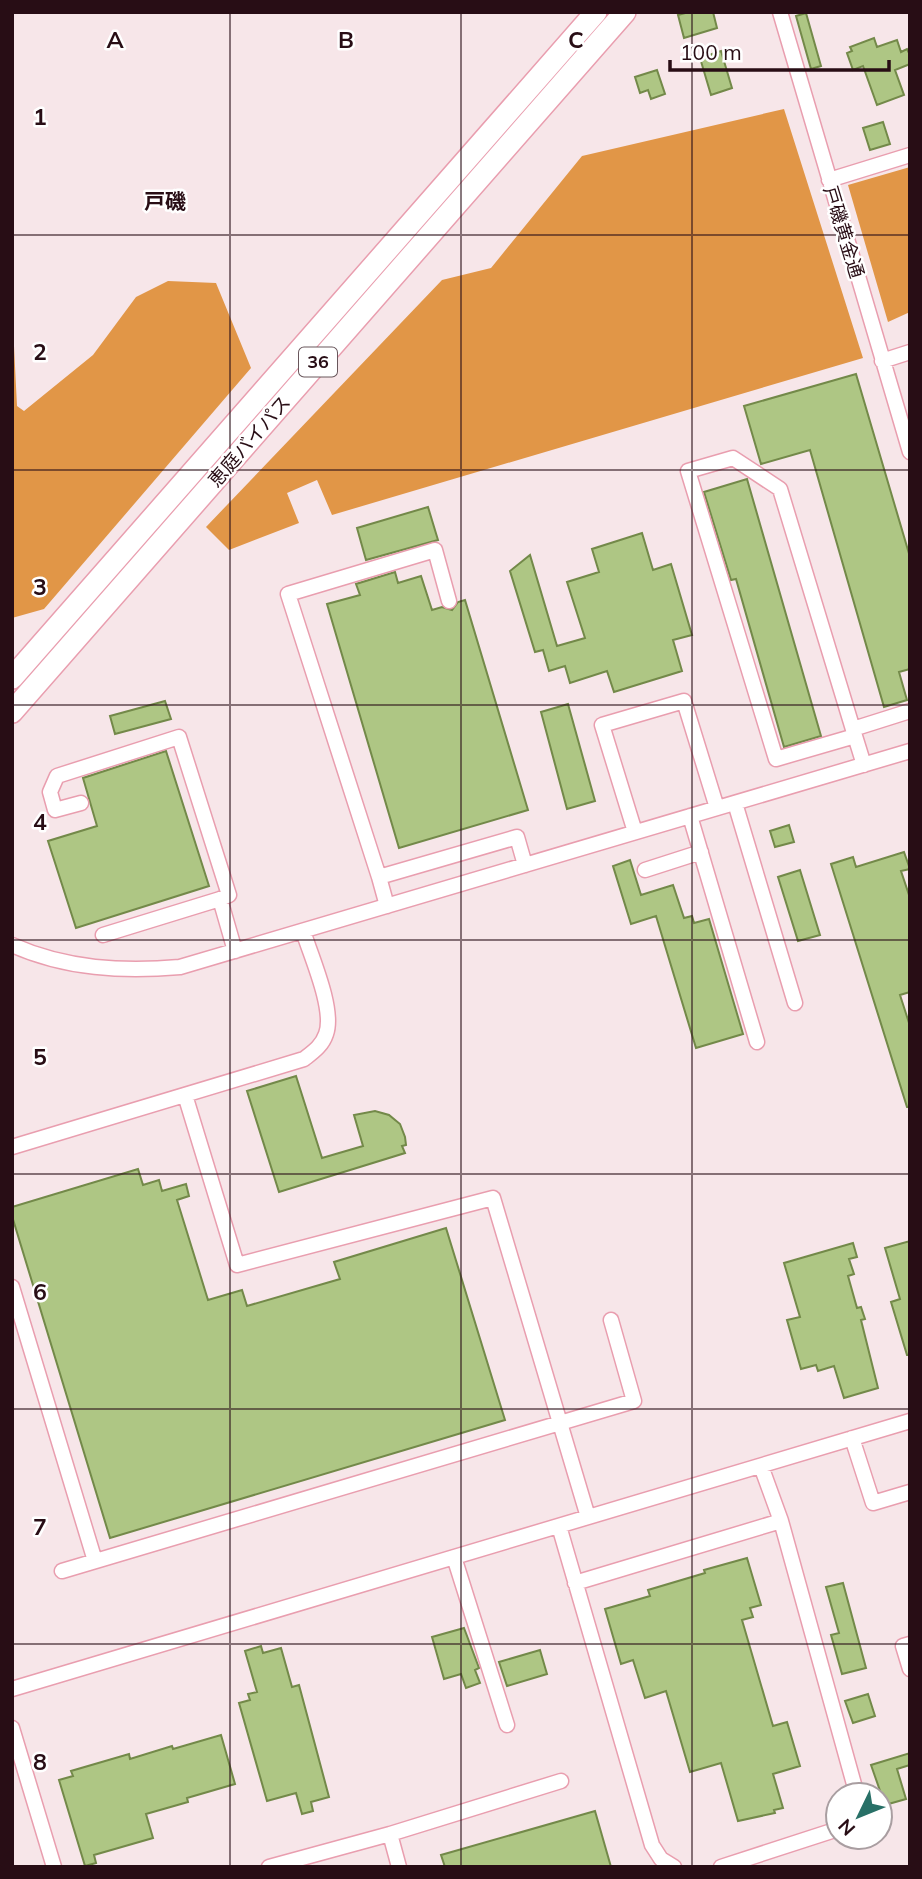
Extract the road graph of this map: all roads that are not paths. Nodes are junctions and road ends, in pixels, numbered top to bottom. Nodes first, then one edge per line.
1 (596, 12) edge
2 (625, 12) edge
3 (780, 12) edge
4 (910, 155) edge
5 (829, 180) junction
6 (910, 352) edge
7 (882, 361) junction
8 (910, 452) edge
9 (449, 601) dead end
10 (12, 678) edge
11 (910, 711) edge
12 (12, 712) edge
13 (854, 732) junction
14 (910, 751) edge
15 (864, 765) junction
16 (80, 803) dead end
17 (735, 803) junction
18 (717, 808) junction
19 (690, 816) junction
20 (635, 832) junction
21 (701, 852) junction
22 (525, 865) junction
23 (645, 870) dead end
24 (379, 877) junction
25 (220, 899) junction
26 (387, 906) junction
27 (303, 931) junction
28 (103, 935) dead end
29 (12, 945) edge
30 (235, 951) junction
31 (795, 1003) dead end
32 (757, 1042) dead end
33 (185, 1095) junction
34 (12, 1147) edge
35 (12, 1287) edge
36 (611, 1320) dead end
37 (910, 1421) edge
38 (560, 1424) junction
39 (852, 1438) junction
40 (761, 1466) junction
41 (910, 1492) edge
42 (588, 1517) junction
43 (781, 1521) junction
44 (559, 1526) junction
45 (454, 1557) junction
46 (94, 1561) junction
47 (62, 1571) dead end
48 (575, 1583) junction
49 (910, 1644) edge
50 (910, 1669) edge
51 (12, 1689) edge
52 (507, 1725) dead end
53 (12, 1728) edge
54 (16, 1754) edge
55 (561, 1781) dead end
56 (853, 1781) edge
57 (390, 1834) junction
58 (824, 1834) edge
59 (54, 1867) edge
60 (269, 1867) edge
61 (399, 1867) edge
62 (674, 1867) edge
63 (720, 1867) edge

1 - 10 highway, 恵庭バイパス / 36
2 - 12 highway, 恵庭バイパス / 36
3 - 5 street, 戸磯黄金通
4 - 5 street
5 - 7 street, 戸磯黄金通
6 - 7 street
7 - 8 street, 戸磯黄金通
9 - 24 street
11 - 13 street
13 - 13 street
13 - 15 street
14 - 15 street
15 - 17 street
16 - 25 street
17 - 18 street
17 - 31 street
18 - 19 street
18 - 20 street
19 - 20 street
19 - 21 street
20 - 22 street
21 - 23 street
21 - 32 street
22 - 24 street
22 - 26 street
24 - 26 street
25 - 28 street
25 - 30 street
26 - 27 street
27 - 30 street
27 - 33 street
29 - 30 street
33 - 34 street
33 - 38 street
35 - 46 street
36 - 38 street
37 - 39 street
38 - 42 street
38 - 46 street
39 - 40 street
39 - 41 street
40 - 42 street
40 - 43 street
42 - 44 street
43 - 48 street
43 - 56 street
44 - 45 street
44 - 48 street
45 - 51 street
45 - 52 street
46 - 47 street
48 - 62 street
49 - 50 street
53 - 54 street
54 - 59 street
55 - 57 street
57 - 60 street
57 - 61 street
58 - 63 street

